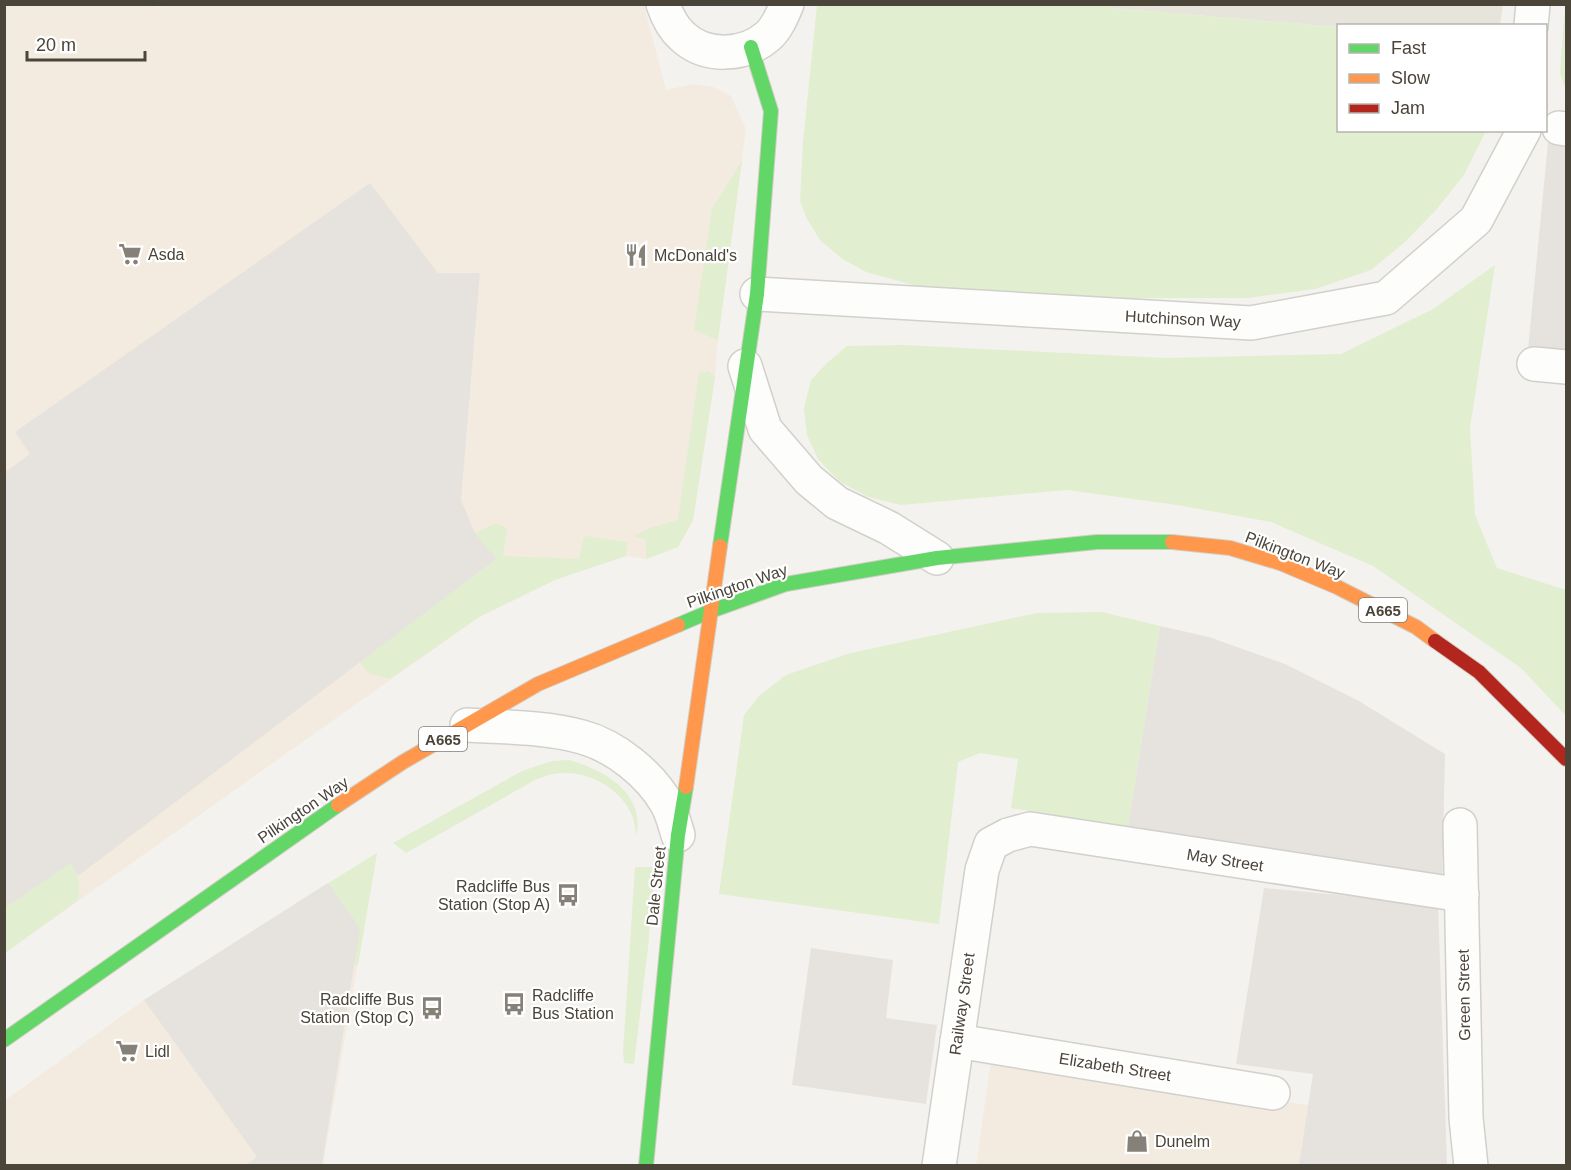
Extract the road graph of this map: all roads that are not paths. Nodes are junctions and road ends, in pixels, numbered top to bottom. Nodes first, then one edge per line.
1 (663, 4) edge
2 (787, 4) edge
3 (1533, 4) edge
4 (1531, 24) edge
5 (751, 47) junction
6 (1523, 132) edge
7 (757, 294) junction
8 (1534, 364) dead end
9 (745, 366) junction
10 (1566, 367) edge
11 (937, 558) junction
12 (711, 610) junction
13 (467, 725) junction
14 (1566, 759) edge
15 (1460, 825) dead end
16 (678, 835) junction
17 (991, 844) joint
18 (1462, 895) junction
19 (4, 1040) edge
20 (957, 1041) junction
21 (1273, 1092) dead end
22 (646, 1166) edge
23 (939, 1166) edge
24 (1471, 1166) edge

1 - 5 street
2 - 5 street
3 - 4 street
5 - 7 main road, Dale Street
6 - 7 street, Hutchinson Way
7 - 9 main road, Dale Street
8 - 10 street
9 - 11 street
9 - 12 main road, Dale Street
11 - 12 main road, Pilkington Way / A665
11 - 14 main road, Pilkington Way / A665
12 - 13 main road, Pilkington Way / A665
12 - 16 main road, Dale Street
13 - 16 street
13 - 19 main road, Pilkington Way / A665
15 - 18 street, Green Street
16 - 22 main road, Dale Street
17 - 18 street, May Street
17 - 20 street, Railway Street
18 - 24 street, Green Street
20 - 21 street, Elizabeth Street
20 - 23 street, Railway Street

